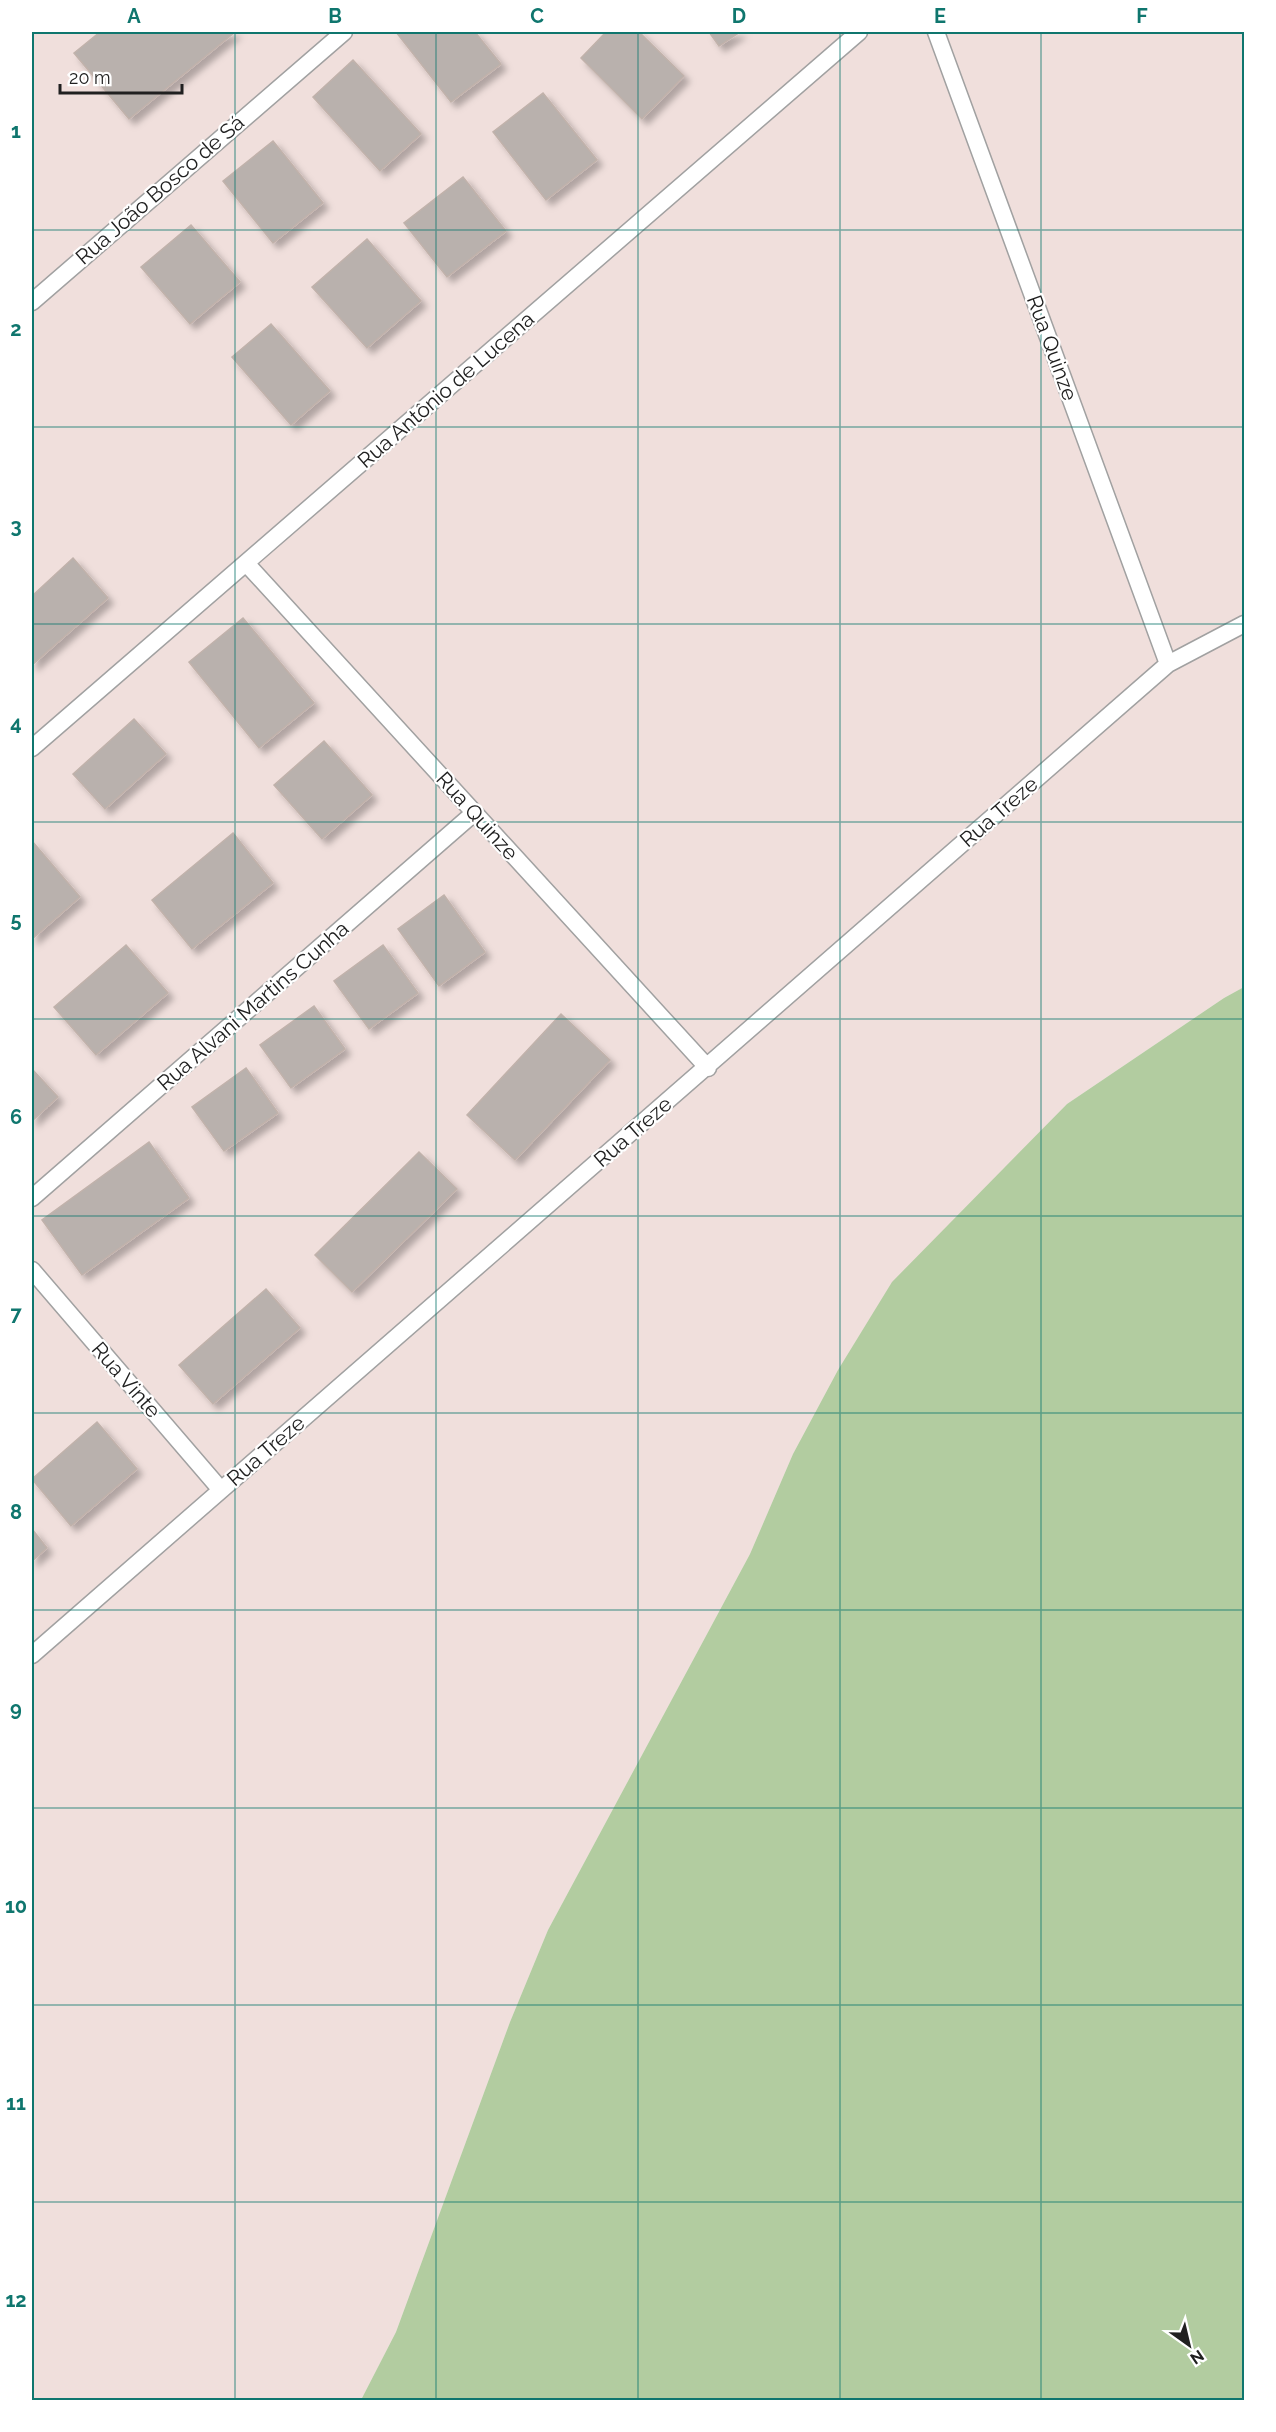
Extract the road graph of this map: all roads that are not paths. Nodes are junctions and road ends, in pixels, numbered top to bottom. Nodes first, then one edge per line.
1 (344, 32) edge
2 (859, 32) edge
3 (936, 32) edge
4 (32, 302) edge
5 (246, 563) junction
6 (1245, 624) edge
7 (1168, 664) junction
8 (32, 748) edge
9 (474, 813) junction
10 (708, 1068) junction
11 (32, 1198) edge
12 (32, 1270) edge
13 (221, 1490) junction
14 (32, 1655) edge

1 - 4 lane, Rua João Bosco de Sá
2 - 5 lane, Rua Antônio de Lucena
3 - 7 lane, Rua Quinze
5 - 8 lane, Rua Antônio de Lucena
5 - 9 lane, Rua Quinze
6 - 7 lane, Rua Treze
7 - 10 lane, Rua Treze
9 - 10 lane, Rua Quinze
9 - 11 lane, Rua Alvani Martins Cunha
10 - 13 lane, Rua Treze
12 - 13 lane, Rua Vinte
13 - 14 lane, Rua Treze

